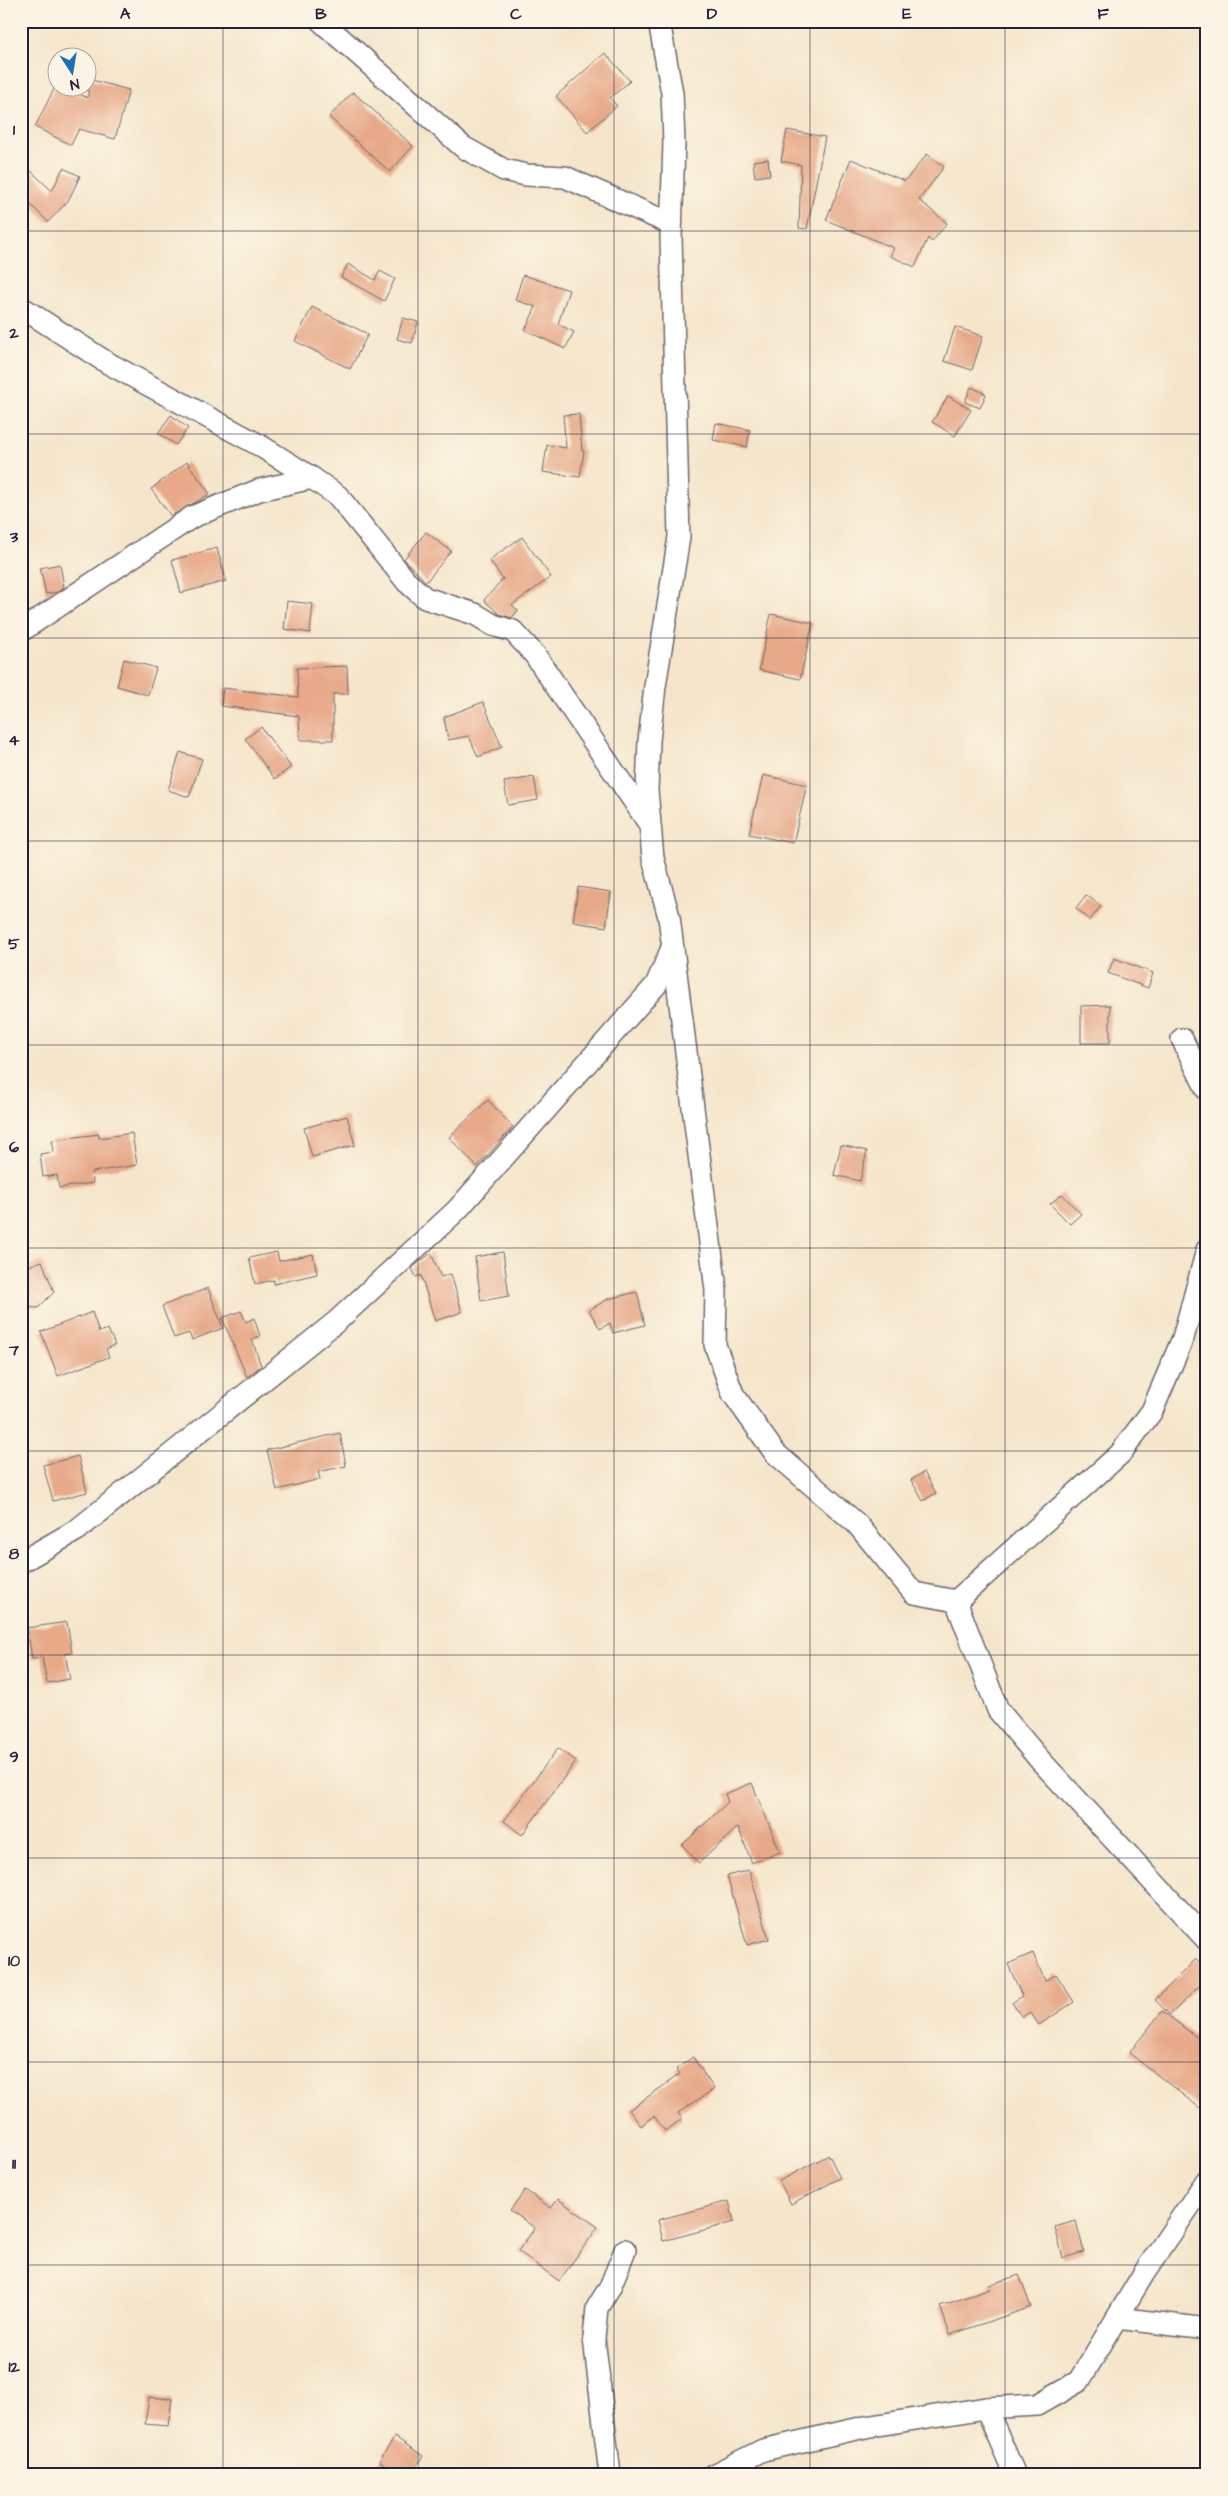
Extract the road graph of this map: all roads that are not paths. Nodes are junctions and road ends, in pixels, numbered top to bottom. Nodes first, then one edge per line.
1 (321, 21) edge
2 (658, 21) edge
3 (671, 224) junction
4 (21, 307) edge
5 (312, 478) junction
6 (21, 631) edge
7 (648, 822) junction
8 (673, 947) junction
9 (1182, 1039) dead end
10 (1207, 1090) edge
11 (1207, 1250) edge
12 (21, 1562) edge
13 (956, 1600) junction
14 (1207, 1940) edge
15 (1207, 2180) edge
16 (625, 2250) dead end
17 (1117, 2318) junction
18 (1207, 2329) edge
19 (986, 2408) junction
20 (610, 2475) edge
21 (714, 2475) edge
22 (1015, 2475) edge

1 - 3 street
2 - 3 street
3 - 7 street
4 - 5 street
5 - 6 street
5 - 7 street
7 - 8 street
8 - 12 street
8 - 13 street
9 - 10 street
11 - 13 street
13 - 14 street
15 - 17 street
16 - 20 street
17 - 18 street
17 - 19 street
19 - 21 street
19 - 22 street

